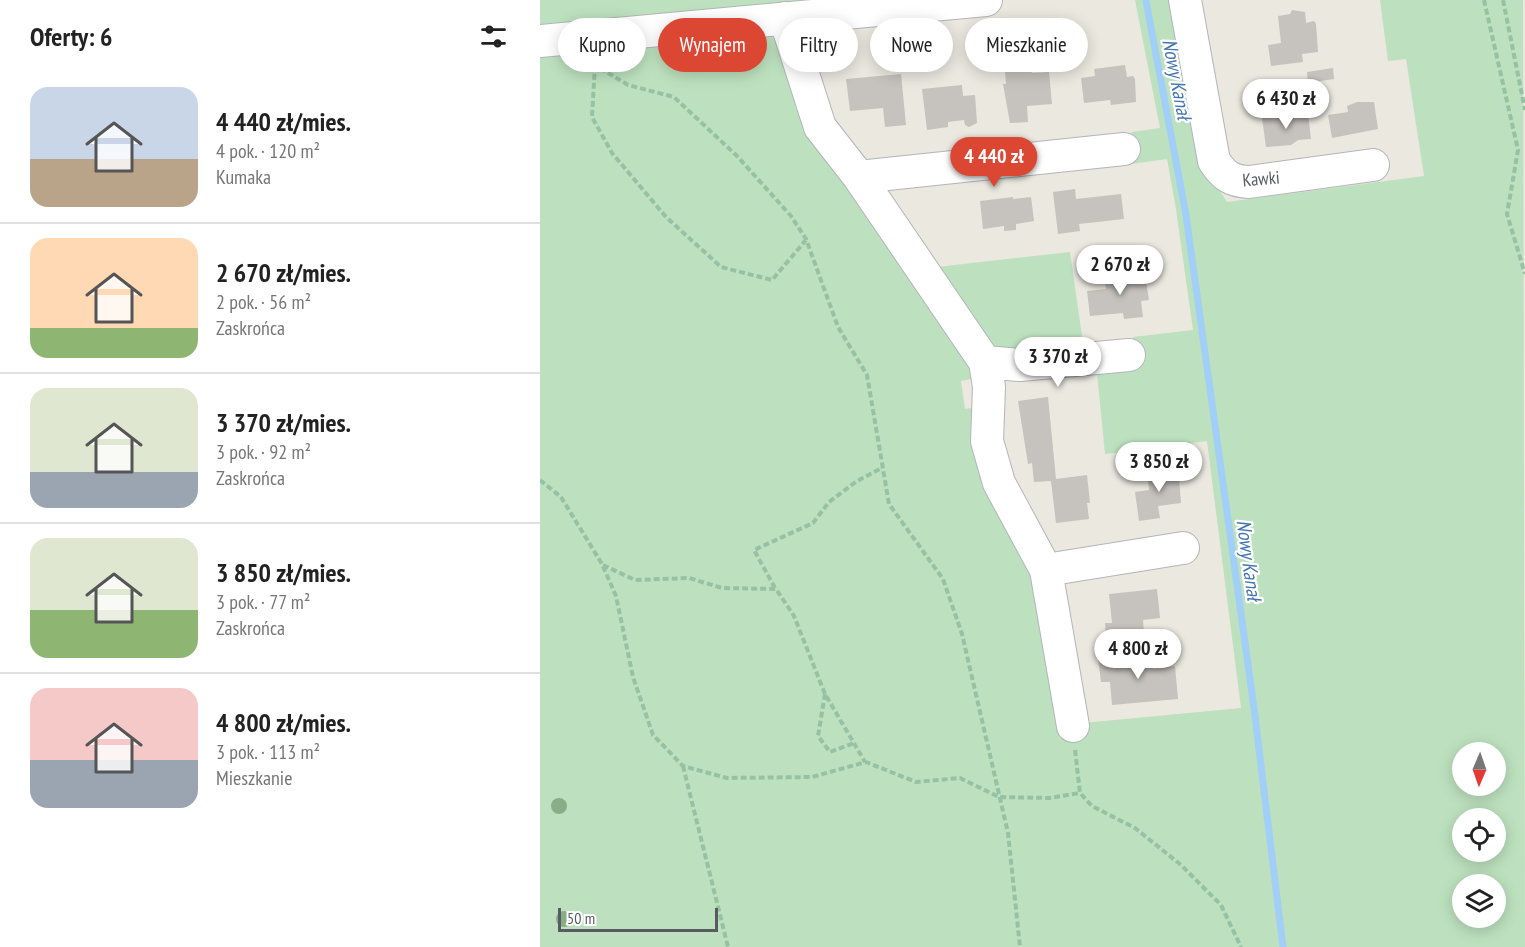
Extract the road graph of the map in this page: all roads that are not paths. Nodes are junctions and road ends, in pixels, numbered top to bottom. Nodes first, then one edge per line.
1 (986, 0) edge
2 (1185, 0) edge
3 (785, 18) edge
4 (779, 19) edge
5 (540, 41) edge
6 (802, 72) edge
7 (1124, 149) dead end
8 (1372, 165) dead end
9 (859, 177) junction
10 (1129, 355) dead end
11 (985, 363) junction
12 (1182, 548) dead end
13 (1046, 570) junction
14 (1073, 726) road end

1 - 3 street
2 - 8 street, Kawki
4 - 5 street
6 - 9 street
7 - 9 street
9 - 11 street
10 - 11 street
11 - 13 street
12 - 13 street
13 - 14 street

